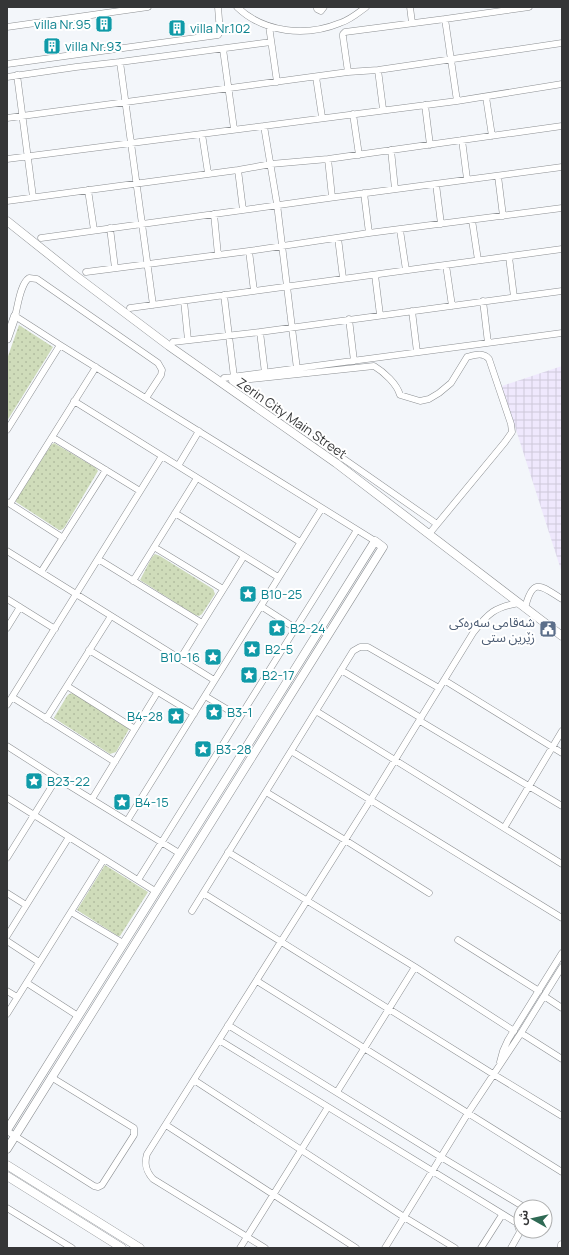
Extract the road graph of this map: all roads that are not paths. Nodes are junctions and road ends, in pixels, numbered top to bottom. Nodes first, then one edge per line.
1 (148, 7) edge
2 (218, 7) edge
3 (237, 7) edge
4 (317, 7) edge
5 (324, 7) edge
6 (366, 7) edge
7 (410, 7) edge
8 (475, 7) edge
9 (529, 7) edge
10 (476, 15) junction
11 (445, 19) junction
12 (412, 23) junction
13 (269, 26) junction
14 (7, 27) edge
15 (271, 42) junction
16 (562, 43) edge
17 (223, 49) junction
18 (451, 60) junction
19 (120, 62) junction
20 (7, 64) edge
21 (378, 70) junction
22 (348, 72) junction
23 (17, 76) junction
24 (7, 77) edge
25 (316, 77) junction
26 (277, 82) junction
27 (562, 84) edge
28 (229, 89) junction
29 (486, 97) junction
30 (457, 101) junction
31 (125, 103) junction
32 (425, 105) junction
33 (383, 109) junction
34 (353, 114) junction
35 (23, 116) junction
36 (322, 117) junction
37 (7, 118) edge
38 (264, 126) junction
39 (562, 126) edge
40 (234, 129) junction
41 (202, 134) junction
42 (492, 136) junction
43 (462, 140) junction
44 (130, 143) junction
45 (430, 145) junction
46 (391, 150) junction
47 (359, 155) junction
48 (28, 156) junction
49 (7, 159) edge
50 (328, 159) junction
51 (271, 164) junction
52 (562, 167) edge
53 (238, 170) junction
54 (208, 173) junction
55 (498, 176) junction
56 (467, 179) junction
57 (136, 184) junction
58 (436, 184) junction
59 (395, 189) junction
60 (88, 190) junction
61 (364, 193) junction
62 (33, 197) junction
63 (332, 197) junction
64 (7, 201) edge
65 (276, 204) junction
66 (562, 208) edge
67 (243, 210) junction
68 (214, 214) junction
69 (503, 216) junction
70 (472, 220) junction
71 (7, 222) edge
72 (141, 224) junction
73 (441, 224) junction
74 (110, 228) junction
75 (94, 230) junction
76 (400, 230) junction
77 (369, 233) junction
78 (41, 238) dead end
79 (338, 238) junction
80 (282, 245) junction
81 (562, 249) edge
82 (249, 251) junction
83 (218, 255) junction
84 (509, 256) junction
85 (478, 260) junction
86 (147, 264) junction
87 (446, 265) junction
88 (115, 268) junction
89 (406, 270) junction
90 (86, 272) dead end
91 (375, 275) junction
92 (343, 278) junction
93 (286, 288) junction
94 (254, 291) junction
95 (562, 291) edge
96 (224, 296) junction
97 (514, 297) junction
98 (184, 301) junction
99 (483, 301) junction
100 (153, 305) junction
101 (452, 306) junction
102 (130, 308) dead end
103 (412, 311) junction
104 (380, 315) junction
105 (16, 316) junction
106 (349, 319) junction
107 (291, 328) junction
108 (260, 332) junction
109 (562, 333) edge
110 (229, 336) junction
111 (7, 339) edge
112 (188, 340) junction
113 (173, 342) dead end
114 (488, 343) junction
115 (60, 345) junction
116 (417, 352) junction
117 (354, 361) junction
118 (96, 367) junction
119 (297, 369) junction
120 (265, 372) junction
121 (234, 377) junction
122 (224, 378) dead end
123 (146, 398) junction
124 (74, 401) junction
125 (7, 430) edge
126 (199, 431) junction
127 (52, 437) junction
128 (162, 456) junction
129 (178, 466) junction
130 (106, 470) junction
131 (197, 478) junction
132 (140, 491) junction
133 (9, 503) edge
134 (322, 508) junction
135 (175, 513) junction
136 (435, 522) junction
137 (357, 530) junction
138 (427, 533) junction
139 (64, 538) junction
140 (375, 541) junction
141 (300, 542) junction
142 (154, 547) junction
143 (7, 551) edge
144 (244, 556) junction
145 (98, 559) junction
146 (42, 572) junction
147 (278, 577) junction
148 (133, 581) junction
149 (223, 590) junction
150 (76, 594) junction
151 (562, 598) edge
152 (7, 599) edge
153 (522, 605) junction
154 (261, 606) junction
155 (20, 607) junction
156 (111, 616) junction
157 (202, 623) junction
158 (7, 628) edge
159 (295, 628) junction
160 (55, 629) junction
161 (562, 636) edge
162 (89, 650) junction
163 (180, 658) junction
164 (341, 670) junction
165 (214, 680) junction
166 (444, 680) junction
167 (67, 686) junction
168 (440, 688) junction
169 (158, 693) junction
170 (278, 694) junction
171 (204, 696) junction
172 (12, 698) junction
173 (287, 700) junction
174 (7, 705) edge
175 (316, 711) junction
176 (194, 714) junction
177 (240, 717) junction
178 (46, 719) junction
179 (420, 719) junction
180 (136, 729) junction
181 (562, 731) edge
182 (7, 746) edge
183 (552, 747) junction
184 (291, 750) junction
185 (562, 753) edge
186 (396, 759) junction
187 (115, 762) junction
188 (57, 778) junction
189 (529, 787) junction
190 (266, 792) junction
191 (7, 798) edge
192 (92, 799) junction
193 (371, 799) junction
194 (562, 806) edge
195 (34, 815) junction
196 (127, 821) junction
197 (198, 823) junction
198 (504, 828) junction
199 (206, 829) junction
200 (69, 837) junction
201 (346, 840) junction
202 (162, 842) junction
203 (7, 845) edge
204 (13, 848) junction
205 (228, 852) junction
206 (179, 853) junction
207 (7, 858) edge
208 (104, 859) junction
209 (562, 864) edge
210 (138, 880) junction
211 (155, 891) junction
212 (7, 893) edge
213 (203, 893) junction
214 (429, 893) dead end
215 (307, 900) junction
216 (26, 905) junction
217 (192, 911) dead end
218 (71, 912) junction
219 (562, 918) edge
220 (7, 936) edge
221 (458, 940) dead end
222 (7, 941) edge
223 (282, 941) junction
224 (124, 943) junction
225 (562, 953) edge
226 (39, 962) junction
227 (415, 967) junction
228 (562, 967) edge
229 (256, 981) junction
230 (27, 983) junction
231 (96, 987) junction
232 (7, 991) edge
233 (539, 991) junction
234 (104, 993) junction
235 (544, 996) junction
236 (17, 997) junction
237 (389, 1008) junction
238 (562, 1008) edge
239 (7, 1014) edge
240 (78, 1016) junction
241 (228, 1025) junction
242 (514, 1031) junction
243 (521, 1033) junction
244 (219, 1040) junction
245 (364, 1048) junction
246 (562, 1059) edge
247 (500, 1065) junction
248 (494, 1074) junction
249 (52, 1077) junction
250 (194, 1080) junction
251 (336, 1092) junction
252 (328, 1108) junction
253 (468, 1113) junction
254 (562, 1116) edge
255 (166, 1125) junction
256 (7, 1131) edge
257 (15, 1136) junction
258 (7, 1149) edge
259 (301, 1150) junction
260 (441, 1157) junction
261 (7, 1165) edge
262 (432, 1172) junction
263 (562, 1172) edge
264 (7, 1176) edge
265 (273, 1195) junction
266 (513, 1200) edge
267 (7, 1208) edge
268 (72, 1211) junction
269 (502, 1214) junction
270 (404, 1217) junction
271 (247, 1237) junction
272 (64, 1246) edge
273 (72, 1248) edge
274 (122, 1248) edge
275 (140, 1248) edge
276 (240, 1248) edge
277 (265, 1248) edge
278 (356, 1248) edge
279 (385, 1248) edge
280 (455, 1248) edge
281 (482, 1248) edge
282 (511, 1248) edge

1 - 14 street
2 - 20 street
3 - 13 street
4 - 5 street
6 - 13 street
7 - 12 street
8 - 10 street
9 - 10 street
10 - 11 street
11 - 12 street
11 - 18 street
12 - 22 street
13 - 15 street
15 - 17 street
15 - 26 street
16 - 18 street
17 - 19 street
17 - 28 street
18 - 21 street
18 - 30 street
19 - 23 street
19 - 31 street
21 - 22 street
21 - 33 street
22 - 25 street
23 - 24 street
23 - 35 street
25 - 26 street
25 - 36 street
26 - 28 street
27 - 29 street
28 - 31 street
28 - 40 street
29 - 30 street
29 - 42 street
30 - 32 street
31 - 35 street
31 - 44 street
32 - 33 street
32 - 45 street
33 - 34 street
34 - 36 street
34 - 47 street
35 - 37 street
35 - 48 street
36 - 38 street
38 - 40 street
38 - 51 street
39 - 42 street
40 - 41 street
41 - 44 street
41 - 54 street
42 - 43 street
43 - 45 street
43 - 56 street
44 - 48 street
44 - 57 street
45 - 46 street
46 - 47 street
46 - 59 street
47 - 50 street
48 - 49 street
48 - 62 street
50 - 51 street
50 - 63 street
51 - 53 street
51 - 65 street
52 - 55 street
53 - 54 street
53 - 67 street
54 - 57 street
55 - 56 street
55 - 69 street
56 - 58 street
57 - 60 street
57 - 72 street
58 - 59 street
58 - 73 street
59 - 61 street
60 - 62 street
60 - 75 street
61 - 63 street
61 - 77 street
62 - 64 street
63 - 65 street
65 - 67 street
65 - 80 street
66 - 69 street
67 - 68 street
68 - 72 street
68 - 83 street
69 - 70 street
70 - 73 street
70 - 85 street
71 - 138 street, Zerin City Main Street
72 - 74 street
72 - 86 street
73 - 76 street
74 - 75 street
74 - 88 street
75 - 78 street
76 - 77 street
76 - 89 street
77 - 79 street
79 - 80 street
79 - 92 street
80 - 82 street
80 - 93 street
81 - 84 street
82 - 83 street
82 - 94 street
83 - 86 street
84 - 85 street
84 - 97 street
85 - 87 street
86 - 88 street
86 - 100 street
87 - 89 street
87 - 101 street
88 - 90 street
89 - 91 street
91 - 92 street
91 - 104 street
92 - 93 street
93 - 94 street
93 - 107 street
94 - 96 street
95 - 97 street
96 - 98 street
96 - 110 street
97 - 99 street
98 - 100 street
98 - 112 street
99 - 101 street
99 - 114 street
100 - 102 street
101 - 103 street
103 - 104 street
103 - 116 street
104 - 106 street
105 - 111 street
105 - 115 street
105 - 123 street
106 - 107 street
106 - 117 street
107 - 108 street
107 - 119 street
108 - 110 street
108 - 120 street
109 - 114 street
110 - 112 street
110 - 121 street
112 - 113 street
114 - 116 street
115 - 118 street
115 - 125 street
116 - 117 street
117 - 119 street
118 - 123 street
118 - 124 street
119 - 120 street
120 - 121 street
121 - 122 street
123 - 126 street
124 - 127 street
124 - 128 street
126 - 129 street
126 - 134 street
127 - 130 street
127 - 133 street
128 - 129 street
128 - 132 street
129 - 131 street
130 - 132 street
130 - 139 street
131 - 135 street
131 - 141 street
132 - 145 street
133 - 139 street
134 - 137 street
134 - 141 street
135 - 142 street
135 - 144 street
136 - 136 street
136 - 138 street
137 - 140 street
137 - 159 street
138 - 153 street, Zerin City Main Street
139 - 146 street
140 - 170 street
140 - 173 street
141 - 147 street
142 - 148 street
142 - 149 street
143 - 146 street
144 - 147 street
144 - 149 street
145 - 148 street
145 - 150 street
146 - 150 street
147 - 154 street
148 - 157 street
149 - 157 street
150 - 156 street
150 - 160 street
151 - 153 street
152 - 155 street
153 - 161 street, Zerin City Main Street
153 - 166 street
154 - 159 street
154 - 165 street
155 - 158 street
155 - 160 street
156 - 162 street
156 - 163 street
157 - 163 street
159 - 177 street
160 - 172 street
162 - 167 street
162 - 169 street
163 - 165 street
164 - 168 street
164 - 175 street
164 - 179 street
165 - 171 street
166 - 168 street
166 - 183 street
167 - 178 street
167 - 180 street
168 - 179 street
169 - 176 street
169 - 180 street
170 - 173 street
170 - 197 street
171 - 176 street
171 - 177 street
172 - 174 street
172 - 178 street
173 - 199 street
175 - 184 street
175 - 186 street
176 - 196 street
177 - 202 street
178 - 187 street
179 - 186 street
179 - 189 street
180 - 187 street
181 - 183 street
182 - 188 street
183 - 185 street
183 - 189 street
184 - 190 street
184 - 193 street
186 - 193 street
186 - 198 street
187 - 192 street
188 - 192 street
188 - 195 street
189 - 194 street
189 - 198 street
190 - 201 street
190 - 205 street
191 - 195 street
192 - 196 street
193 - 201 street
193 - 219 street
195 - 200 street
195 - 204 street
196 - 202 street
197 - 199 street
197 - 206 street
198 - 209 street
199 - 234 street
200 - 208 street
200 - 216 street
201 - 214 street
201 - 215 street
202 - 206 street
202 - 210 street
203 - 204 street
204 - 207 street
205 - 213 street
205 - 215 street
206 - 211 street
208 - 210 street
208 - 218 street
210 - 211 street
211 - 224 street
212 - 216 street
213 - 217 street
213 - 223 street
215 - 223 street
215 - 227 street
216 - 220 street
218 - 224 street
218 - 226 street
221 - 233 street
222 - 226 street
223 - 229 street
223 - 237 street
224 - 231 street
225 - 233 street
226 - 230 street
227 - 237 street
227 - 242 street
228 - 235 street
229 - 241 street
229 - 245 street
230 - 236 street
230 - 240 street
231 - 234 street
231 - 240 street
232 - 236 street
233 - 242 street
234 - 249 street
235 - 238 street
235 - 243 street
236 - 239 street
237 - 245 street
237 - 248 street
240 - 256 street
241 - 244 street
241 - 251 street
242 - 247 street
243 - 246 street
243 - 247 street
244 - 250 street
244 - 252 street
245 - 251 street
245 - 253 street
247 - 248 street
248 - 253 street
248 - 254 street
249 - 257 street
249 - 257 street
250 - 255 street
250 - 259 street
251 - 260 street
252 - 259 street
252 - 262 street
253 - 260 street
253 - 263 street
255 - 265 street
255 - 271 street
256 - 257 street
257 - 258 street
259 - 265 street
259 - 270 street
260 - 262 street
260 - 266 street
261 - 268 street
262 - 269 street
262 - 270 street
264 - 268 street
265 - 271 street
265 - 278 street
267 - 272 street
268 - 274 street
268 - 275 street
269 - 281 street
269 - 282 street
270 - 279 street
270 - 280 street
271 - 276 street
271 - 277 street
272 - 273 street

